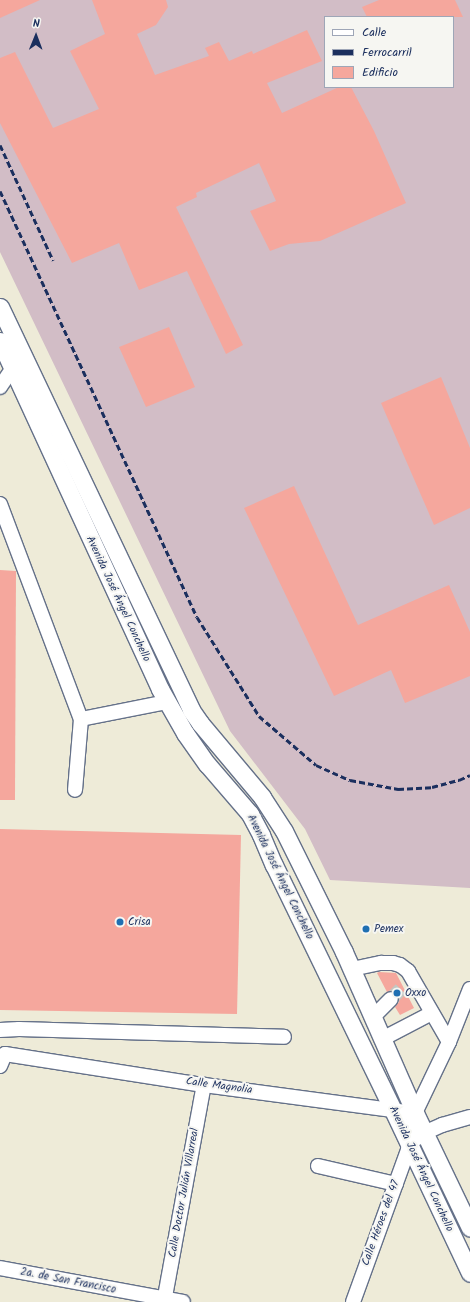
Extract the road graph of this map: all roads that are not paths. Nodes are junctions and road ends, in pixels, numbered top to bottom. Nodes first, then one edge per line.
1 (0, 307) edge
2 (0, 341) edge
3 (12, 368) junction
4 (0, 387) edge
5 (0, 504) edge
6 (167, 702) junction
7 (81, 719) junction
8 (75, 790) dead end
9 (352, 969) junction
10 (470, 989) edge
11 (391, 999) tunnel mouth
12 (432, 1013) junction
13 (372, 1017) junction
14 (0, 1030) edge
15 (284, 1037) dead end
16 (382, 1039) junction
17 (449, 1042) junction
18 (2, 1058) edge
19 (204, 1085) junction
20 (393, 1110) junction
21 (415, 1113) junction
22 (470, 1117) edge
23 (424, 1133) junction
24 (410, 1144) junction
25 (318, 1166) dead end
26 (396, 1184) junction
27 (470, 1228) edge
28 (0, 1268) edge
29 (470, 1273) edge
30 (164, 1300) edge
31 (183, 1302) edge
32 (352, 1302) edge

1 - 9 main road, Avenida José Ángel Conchello
2 - 3 main road, Avenida José Ángel Conchello
3 - 4 street
3 - 6 main road, Avenida José Ángel Conchello
5 - 7 street
6 - 7 street
6 - 20 main road, Avenida José Ángel Conchello
7 - 8 street
9 - 12 street
9 - 13 main road, Avenida José Ángel Conchello
10 - 17 street, Calle Héroes del 47
11 - 13 street
12 - 16 street
12 - 17 street
13 - 16 main road, Avenida José Ángel Conchello
14 - 15 street
16 - 21 main road, Avenida José Ángel Conchello
17 - 21 street, Calle Héroes del 47
18 - 19 street, Calle Magnolia
19 - 20 street, Calle Magnolia
19 - 30 street, Calle Doctor Julián Villarreal
20 - 21 street, Calle Magnolia
20 - 24 main road, Avenida José Ángel Conchello
21 - 23 main road, Avenida José Ángel Conchello
21 - 24 street, Calle Héroes del 47
22 - 23 street
23 - 24 street
23 - 27 main road, Avenida José Ángel Conchello
24 - 26 street, Calle Héroes del 47
24 - 29 main road, Avenida José Ángel Conchello
25 - 26 street
26 - 32 street, Calle Héroes del 47
28 - 30 street, 2a. de San Francisco
30 - 31 street, 2a. de San Francisco

